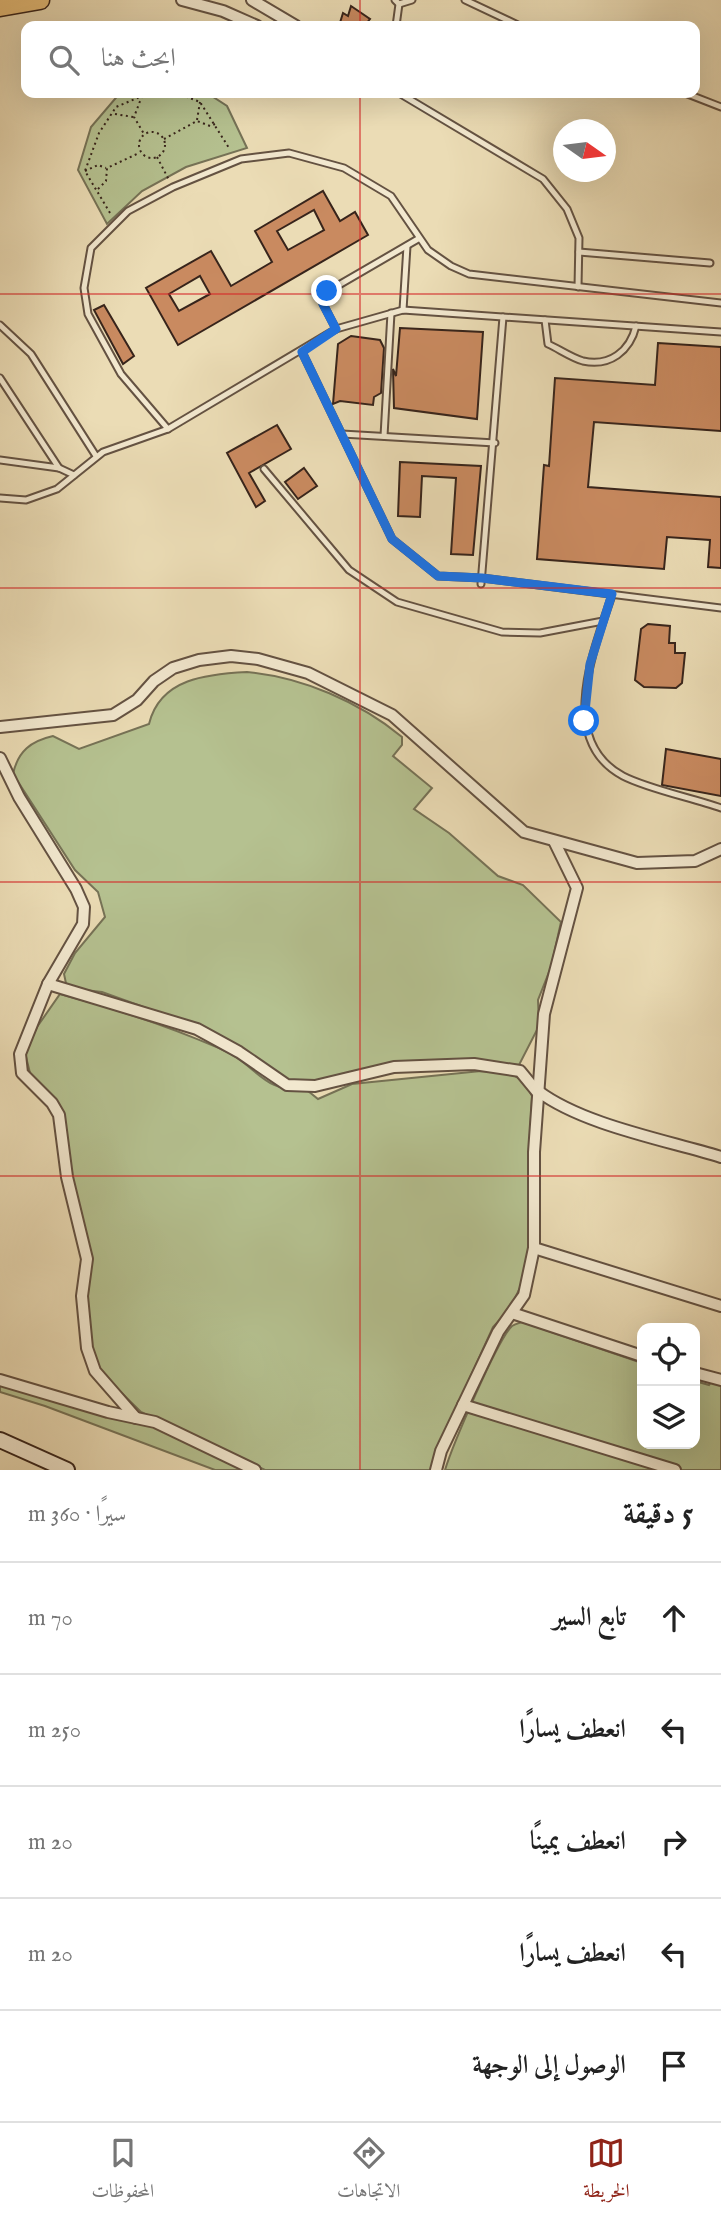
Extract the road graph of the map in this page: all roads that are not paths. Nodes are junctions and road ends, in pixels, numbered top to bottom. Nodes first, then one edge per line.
1 (40, 0) edge
2 (182, 0) edge
3 (251, 0) edge
4 (412, 0) edge
5 (465, 0) edge
6 (397, 2) edge
7 (0, 7) edge
8 (246, 21) edge
9 (287, 21) edge
10 (396, 21) edge
11 (509, 21) edge
12 (407, 98) edge
13 (698, 98) edge
14 (721, 107) edge
15 (418, 239) junction
16 (407, 246) junction
17 (579, 252) junction
18 (710, 262) dead end
19 (578, 287) junction
20 (721, 303) edge
21 (403, 310) junction
22 (391, 313) junction
23 (503, 317) junction
24 (545, 320) junction
25 (0, 325) edge
26 (636, 326) junction
27 (336, 329) junction
28 (721, 332) edge
29 (302, 352) junction
30 (0, 378) edge
31 (168, 429) junction
32 (342, 434) junction
33 (384, 436) junction
34 (495, 443) junction
35 (96, 456) junction
36 (0, 460) edge
37 (59, 468) junction
38 (264, 468) dead end
39 (74, 475) junction
40 (0, 498) edge
41 (482, 581) junction
42 (612, 594) junction
43 (721, 608) edge
44 (603, 621) junction
45 (0, 727) edge
46 (0, 758) edge
47 (721, 807) edge
48 (554, 841) junction
49 (721, 849) edge
50 (48, 984) junction
51 (538, 1092) junction
52 (721, 1157) edge
53 (534, 1248) junction
54 (721, 1306) edge
55 (512, 1313) junction
56 (637, 1354) edge
57 (700, 1374) edge
58 (0, 1380) edge
59 (721, 1380) edge
60 (463, 1405) junction
61 (136, 1418) junction
62 (0, 1440) edge
63 (67, 1470) edge
64 (255, 1470) edge
65 (436, 1470) edge
66 (675, 1470) edge

1 - 7 highway
2 - 8 street
3 - 9 street
4 - 6 lane
5 - 11 lane
6 - 10 lane
12 - 17 lane
13 - 14 lane
15 - 16 lane
15 - 19 lane
15 - 31 lane
16 - 21 lane
16 - 27 lane
17 - 18 lane
17 - 19 lane
19 - 20 lane
21 - 22 lane
21 - 23 lane
22 - 27 lane
22 - 33 lane
23 - 24 lane
23 - 34 lane
24 - 26 lane
24 - 26 lane
25 - 35 lane
26 - 28 lane
27 - 29 lane
29 - 31 lane
29 - 32 lane
30 - 37 lane
31 - 35 lane
32 - 33 lane
32 - 41 lane
33 - 34 lane
34 - 41 lane
35 - 39 lane
36 - 37 lane
37 - 39 lane
38 - 44 lane
39 - 40 lane
41 - 42 lane
42 - 43 lane
42 - 44 lane
44 - 47 lane
45 - 48 street
46 - 50 street
48 - 49 street
48 - 51 street
50 - 51 street
50 - 61 street
51 - 52 street
51 - 53 street
53 - 54 street
53 - 55 street
55 - 56 street
55 - 60 street
57 - 59 street
58 - 61 street
60 - 65 street
60 - 66 street
61 - 64 street
62 - 63 main road

